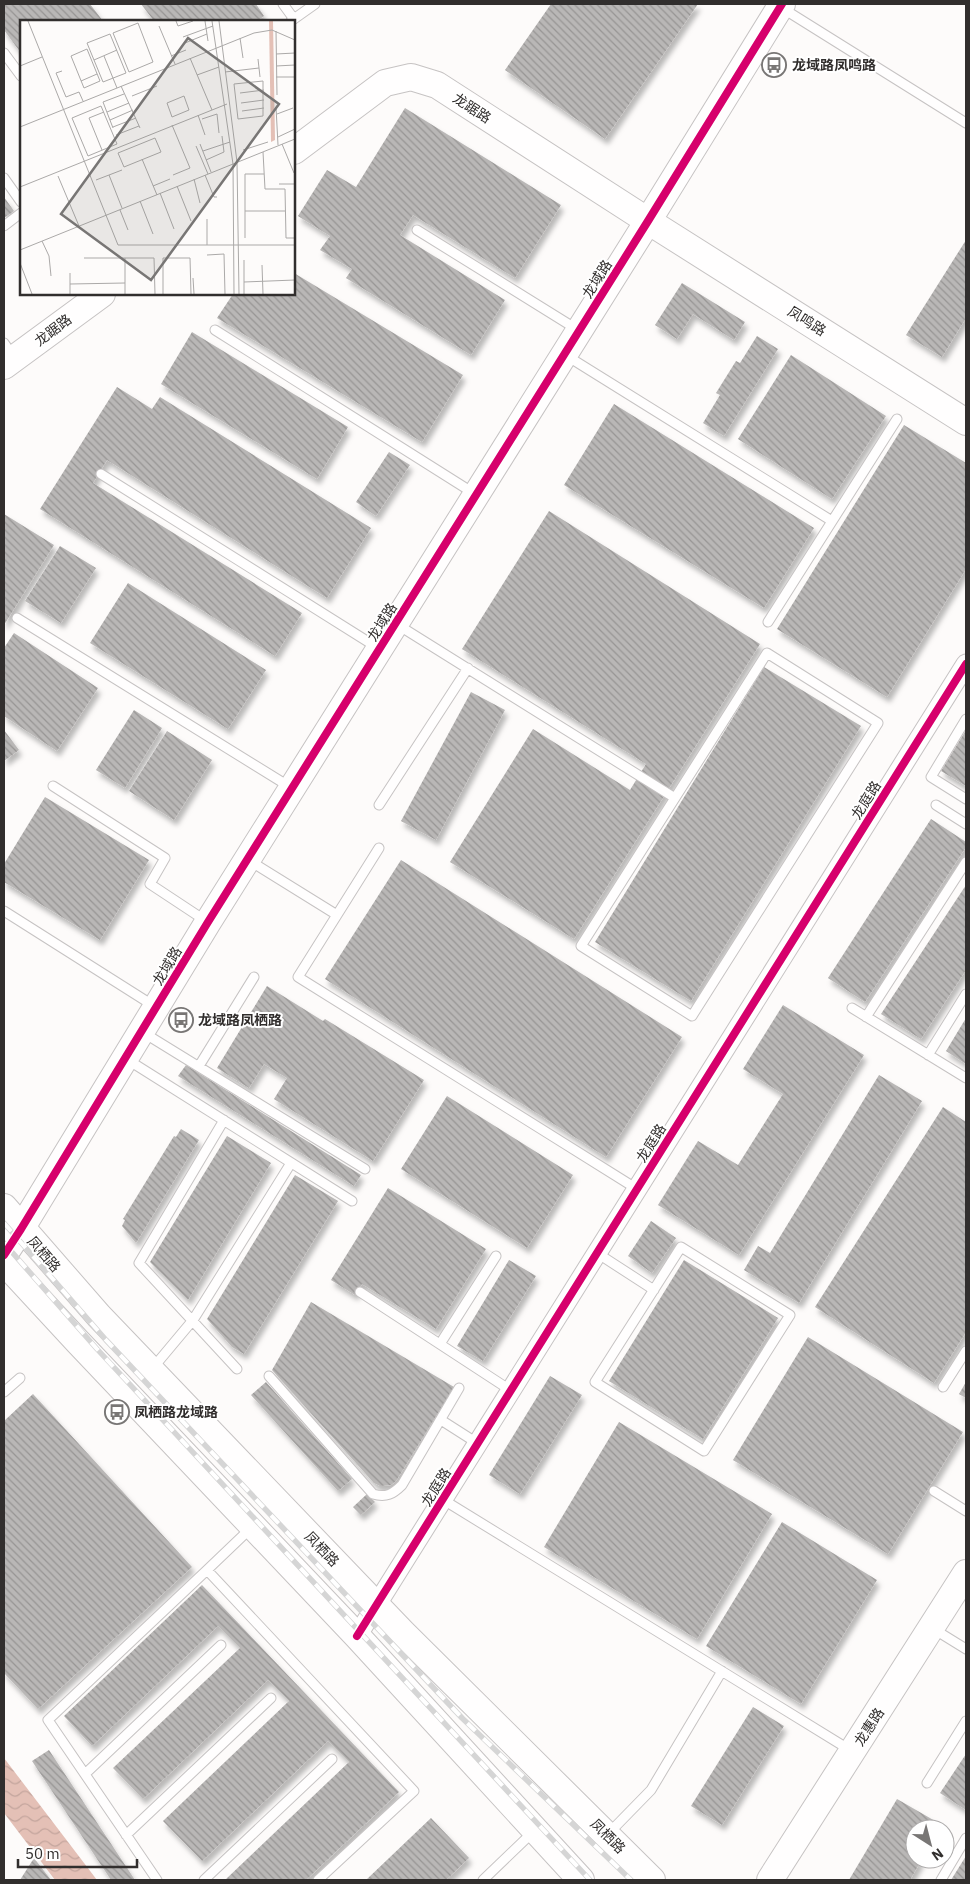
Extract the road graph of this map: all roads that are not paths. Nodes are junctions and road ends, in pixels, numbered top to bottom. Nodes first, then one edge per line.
1 (283, 4) edge
2 (314, 4) edge
3 (781, 5) edge
4 (292, 20) edge
5 (4, 53) edge
6 (20, 75) edge
7 (966, 123) edge
8 (295, 150) edge
9 (4, 178) edge
10 (20, 201) edge
11 (20, 214) edge
12 (648, 221) junction
13 (4, 226) edge
14 (417, 230) dead end
15 (100, 295) edge
16 (215, 330) dead end
17 (579, 331) junction
18 (564, 354) junction
19 (7, 356) edge
20 (897, 419) dead end
21 (966, 422) edge
22 (101, 474) dead end
23 (476, 495) junction
24 (832, 521) junction
25 (17, 618) dead end
26 (768, 622) dead end
27 (396, 623) junction
28 (379, 649) junction
29 (966, 664) edge
30 (468, 668) junction
31 (966, 719) edge
32 (53, 786) dead end
33 (292, 789) junction
34 (675, 798) junction
35 (966, 799) edge
36 (380, 805) dead end
37 (936, 805) dead end
38 (966, 824) edge
39 (379, 848) dead end
40 (248, 860) junction
41 (966, 862) edge
42 (4, 912) edge
43 (337, 915) junction
44 (208, 922) junction
45 (254, 977) dead end
46 (966, 994) edge
47 (156, 1008) junction
48 (852, 1008) dead end
49 (866, 1016) junction
50 (142, 1031) junction
51 (928, 1055) junction
52 (125, 1058) junction
53 (199, 1066) junction
54 (966, 1078) edge
55 (224, 1120) junction
56 (291, 1162) junction
57 (365, 1169) dead end
58 (637, 1189) junction
59 (352, 1201) dead end
60 (4, 1207) edge
61 (22, 1229) junction
62 (597, 1253) junction
63 (4, 1255) edge
64 (496, 1256) dead end
65 (4, 1262) edge
66 (654, 1290) junction
67 (360, 1292) dead end
68 (78, 1293) junction
69 (51, 1313) junction
70 (193, 1320) junction
71 (440, 1344) junction
72 (966, 1351) edge
73 (238, 1369) dead end
74 (151, 1370) junction
75 (269, 1376) dead end
76 (20, 1378) dead end
77 (943, 1387) dead end
78 (460, 1388) dead end
79 (510, 1390) junction
80 (4, 1392) edge
81 (441, 1420) junction
82 (478, 1443) junction
83 (934, 1491) dead end
84 (442, 1499) junction
85 (966, 1511) edge
86 (253, 1526) junction
87 (206, 1570) junction
88 (966, 1573) edge
89 (376, 1604) junction
90 (932, 1628) junction
91 (357, 1636) junction
92 (221, 1645) dead end
93 (966, 1649) edge
94 (722, 1670) junction
95 (271, 1698) dead end
96 (966, 1721) edge
97 (853, 1752) junction
98 (332, 1759) dead end
99 (85, 1774) junction
100 (927, 1783) dead end
101 (535, 1831) junction
102 (126, 1834) junction
103 (607, 1836) junction
104 (966, 1838) edge
105 (157, 1880) edge
106 (204, 1880) edge
107 (318, 1880) edge
108 (482, 1880) edge
109 (581, 1880) edge
110 (652, 1880) edge
111 (770, 1880) edge
112 (941, 1880) edge

1 - 4 lane
2 - 4 lane
3 - 7 lane
3 - 12 street, 龙域路
5 - 6 lane
8 - 12 street, 龙踞路
9 - 10 lane
11 - 13 lane
12 - 17 street, 龙域路
12 - 21 street, 凤鸣路
14 - 17 lane
15 - 19 street, 龙踞路
16 - 23 lane
17 - 18 street, 龙域路
18 - 23 street, 龙域路
18 - 24 lane
20 - 24 lane
22 - 28 lane
23 - 27 street, 龙域路
24 - 26 lane
25 - 33 lane
27 - 28 street, 龙域路
27 - 30 lane
28 - 33 street, 龙域路
29 - 58 street, 龙庭路
30 - 34 lane
30 - 36 lane
31 - 35 lane
32 - 44 lane
33 - 40 street, 龙域路
34 - 34 lane
37 - 38 lane
39 - 43 lane
40 - 43 lane
40 - 44 street, 龙域路
41 - 49 lane
42 - 47 lane
43 - 58 lane
44 - 47 street, 龙域路
45 - 53 lane
46 - 51 lane
47 - 50 street, 龙域路
48 - 49 lane
49 - 51 lane
50 - 52 street, 龙域路
50 - 53 lane
51 - 54 lane
52 - 55 lane
52 - 61 street, 龙域路
53 - 57 lane
55 - 56 lane
55 - 70 lane
56 - 59 lane
56 - 70 lane
58 - 62 street, 龙庭路
60 - 61 street, 凤栖路
61 - 63 street, 龙域路
61 - 68 street, 凤栖路
62 - 66 lane
62 - 79 street, 龙庭路
64 - 71 lane
65 - 69 street
66 - 66 lane
67 - 71 lane
68 - 69 street
68 - 74 street, 凤栖路
69 - 86 street
70 - 73 lane
70 - 74 lane
71 - 79 lane
72 - 77 lane
74 - 89 street, 凤栖路
75 - 81 lane
76 - 80 lane
78 - 81 lane
79 - 82 street, 龙庭路
81 - 82 lane
82 - 84 street, 龙庭路
83 - 85 lane
84 - 89 street, 龙庭路
84 - 94 lane
86 - 87 lane
86 - 91 street
87 - 99 lane
87 - 107 lane
88 - 90 street, 龙惠路
89 - 91 street, 龙庭路
89 - 103 street, 凤栖路
90 - 93 lane
90 - 97 street, 龙惠路
91 - 101 street
92 - 99 lane
94 - 97 lane
94 - 103 lane
95 - 102 lane
96 - 100 lane
97 - 111 street, 龙惠路
98 - 106 lane
99 - 102 lane
101 - 108 lane
101 - 109 street
102 - 105 lane
103 - 110 street, 凤栖路
104 - 112 lane

